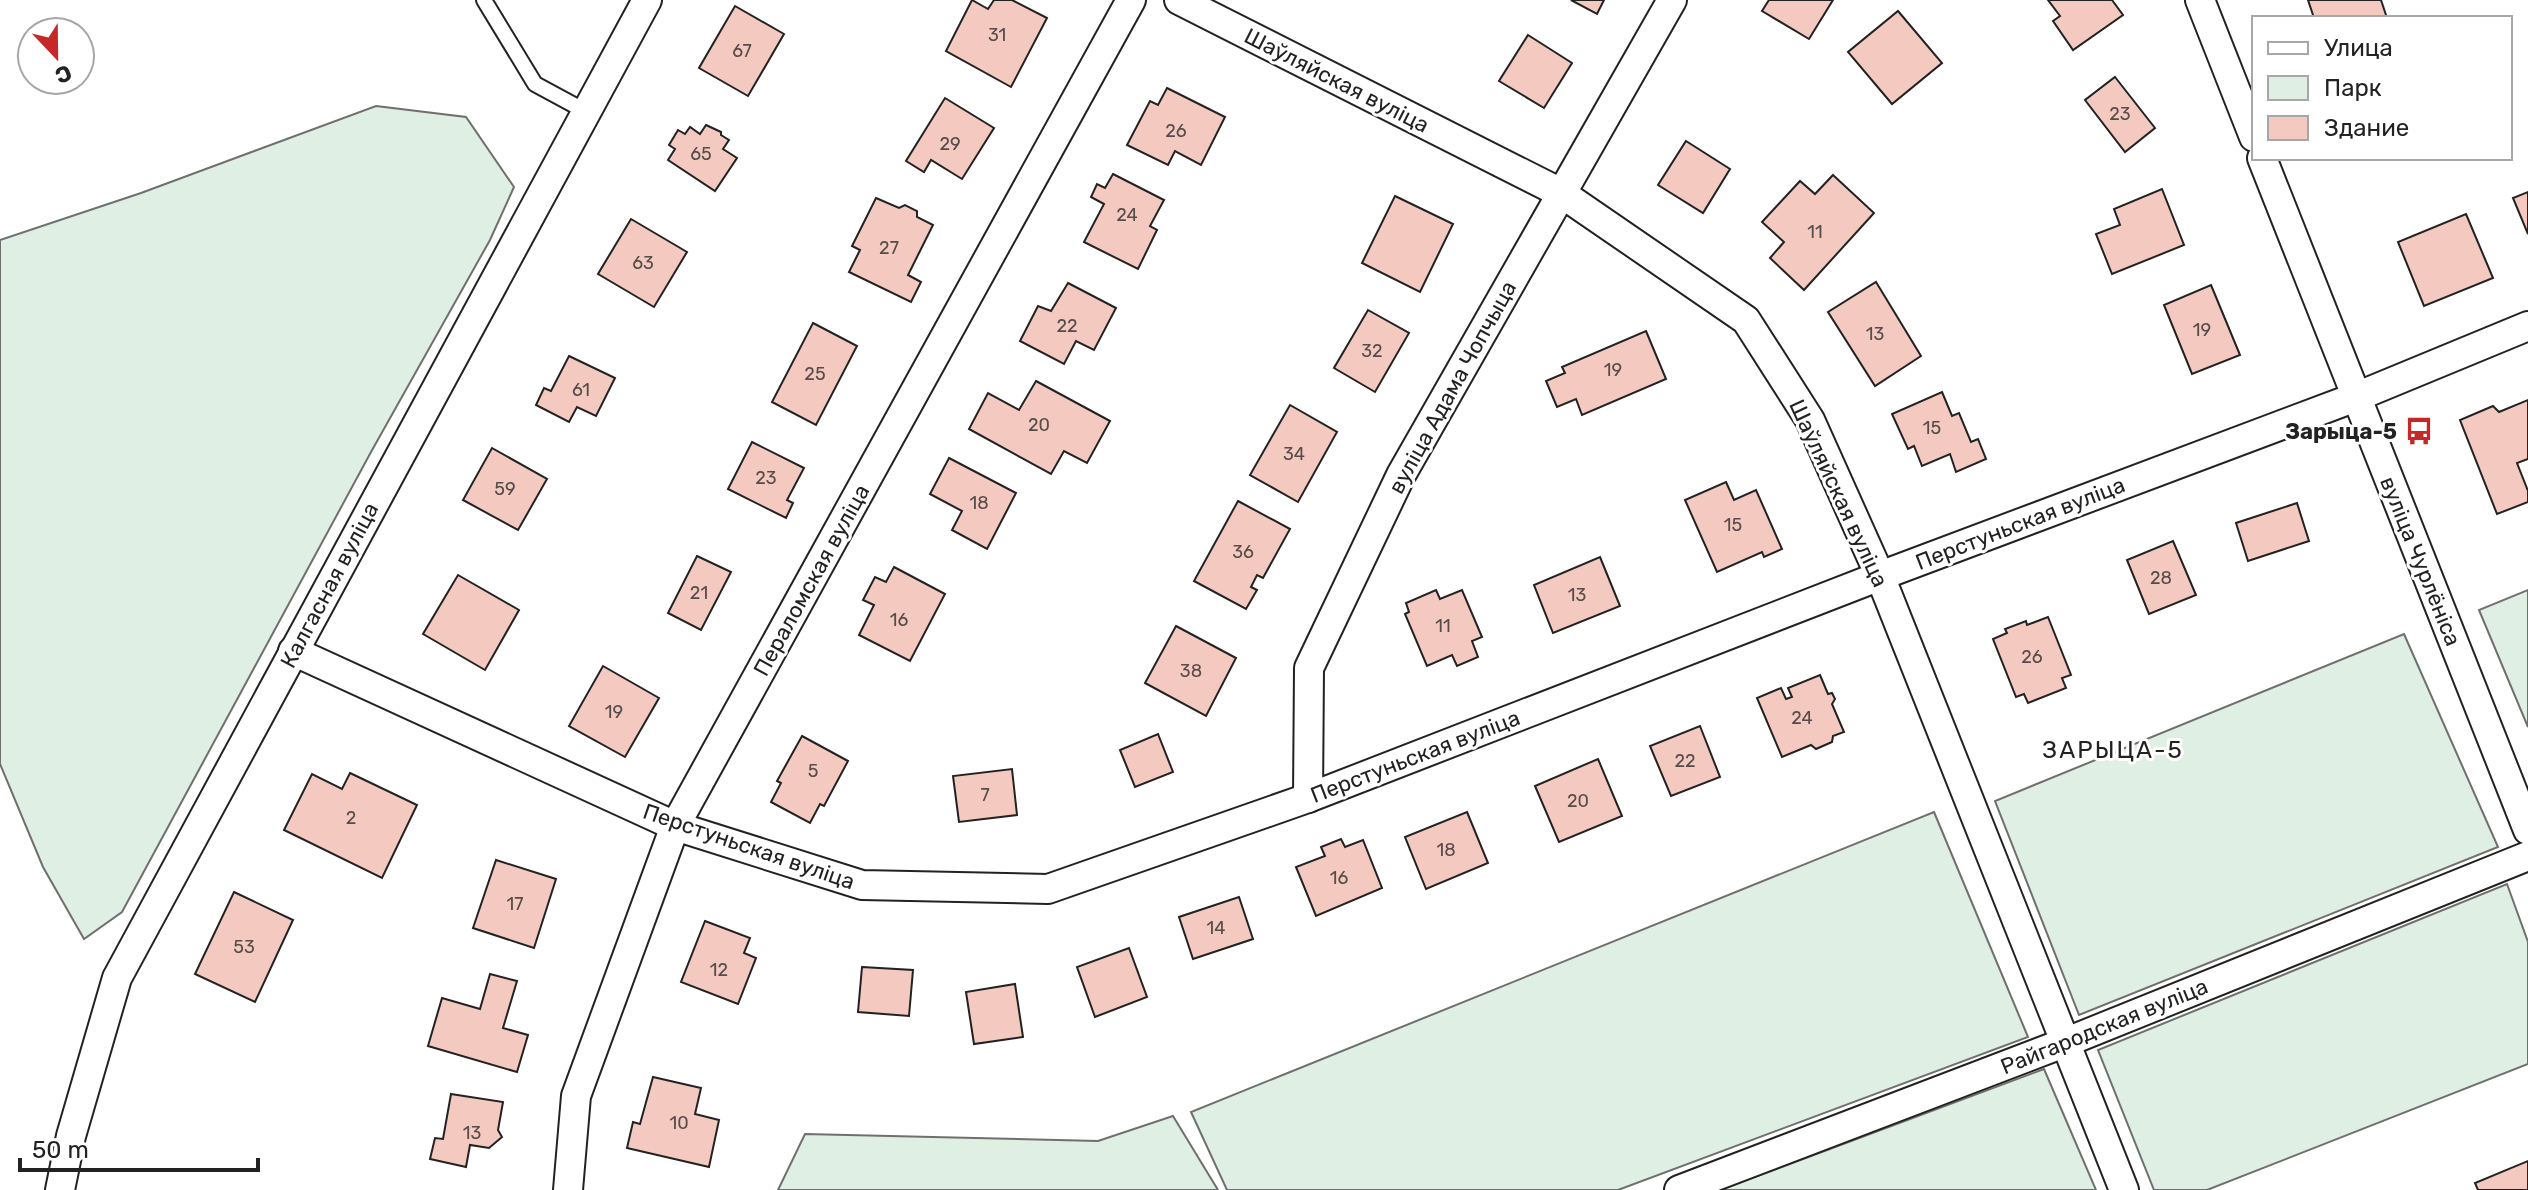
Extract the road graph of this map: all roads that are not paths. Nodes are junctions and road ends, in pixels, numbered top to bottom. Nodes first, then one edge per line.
1 (484, 0) edge
2 (647, 0) edge
3 (1131, 0) edge
4 (1179, 0) edge
5 (1672, 0) edge
6 (2200, 0) edge
7 (585, 111) junction
8 (2252, 132) edge
9 (2263, 160) edge
10 (1561, 193) junction
11 (2528, 326) edge
12 (2356, 397) junction
13 (1880, 576) junction
14 (293, 651) junction
15 (1308, 798) junction
16 (675, 826) junction
17 (2528, 830) edge
18 (2528, 856) edge
19 (2064, 1043) junction
20 (60, 1190) edge
21 (568, 1190) edge
22 (1679, 1190) edge
23 (2124, 1190) edge

1 - 7 lane
2 - 7 street, Калгасная вуліца
3 - 16 street, Пераломская вуліца
4 - 10 street, Шаўляйская вуліца
5 - 10 street, вуліца Адама Чопчыца
6 - 8 street
7 - 14 street, Калгасная вуліца
9 - 12 street, вуліца Чурлёніса
10 - 13 street, Шаўляйская вуліца
10 - 15 street, вуліца Адама Чопчыца
11 - 12 street, Перстуньская вуліца
12 - 13 street, Перстуньская вуліца
12 - 17 street, вуліца Чурлёніса
13 - 15 street, Перстуньская вуліца
13 - 19 street, Шаўляйская вуліца
14 - 16 street, Перстуньская вуліца
14 - 20 street, Калгасная вуліца
15 - 16 street, Перстуньская вуліца
16 - 21 street, Пераломская вуліца
18 - 19 street, Райгародская вуліца
19 - 22 street, Райгародская вуліца
19 - 23 street, Шаўляйская вуліца

